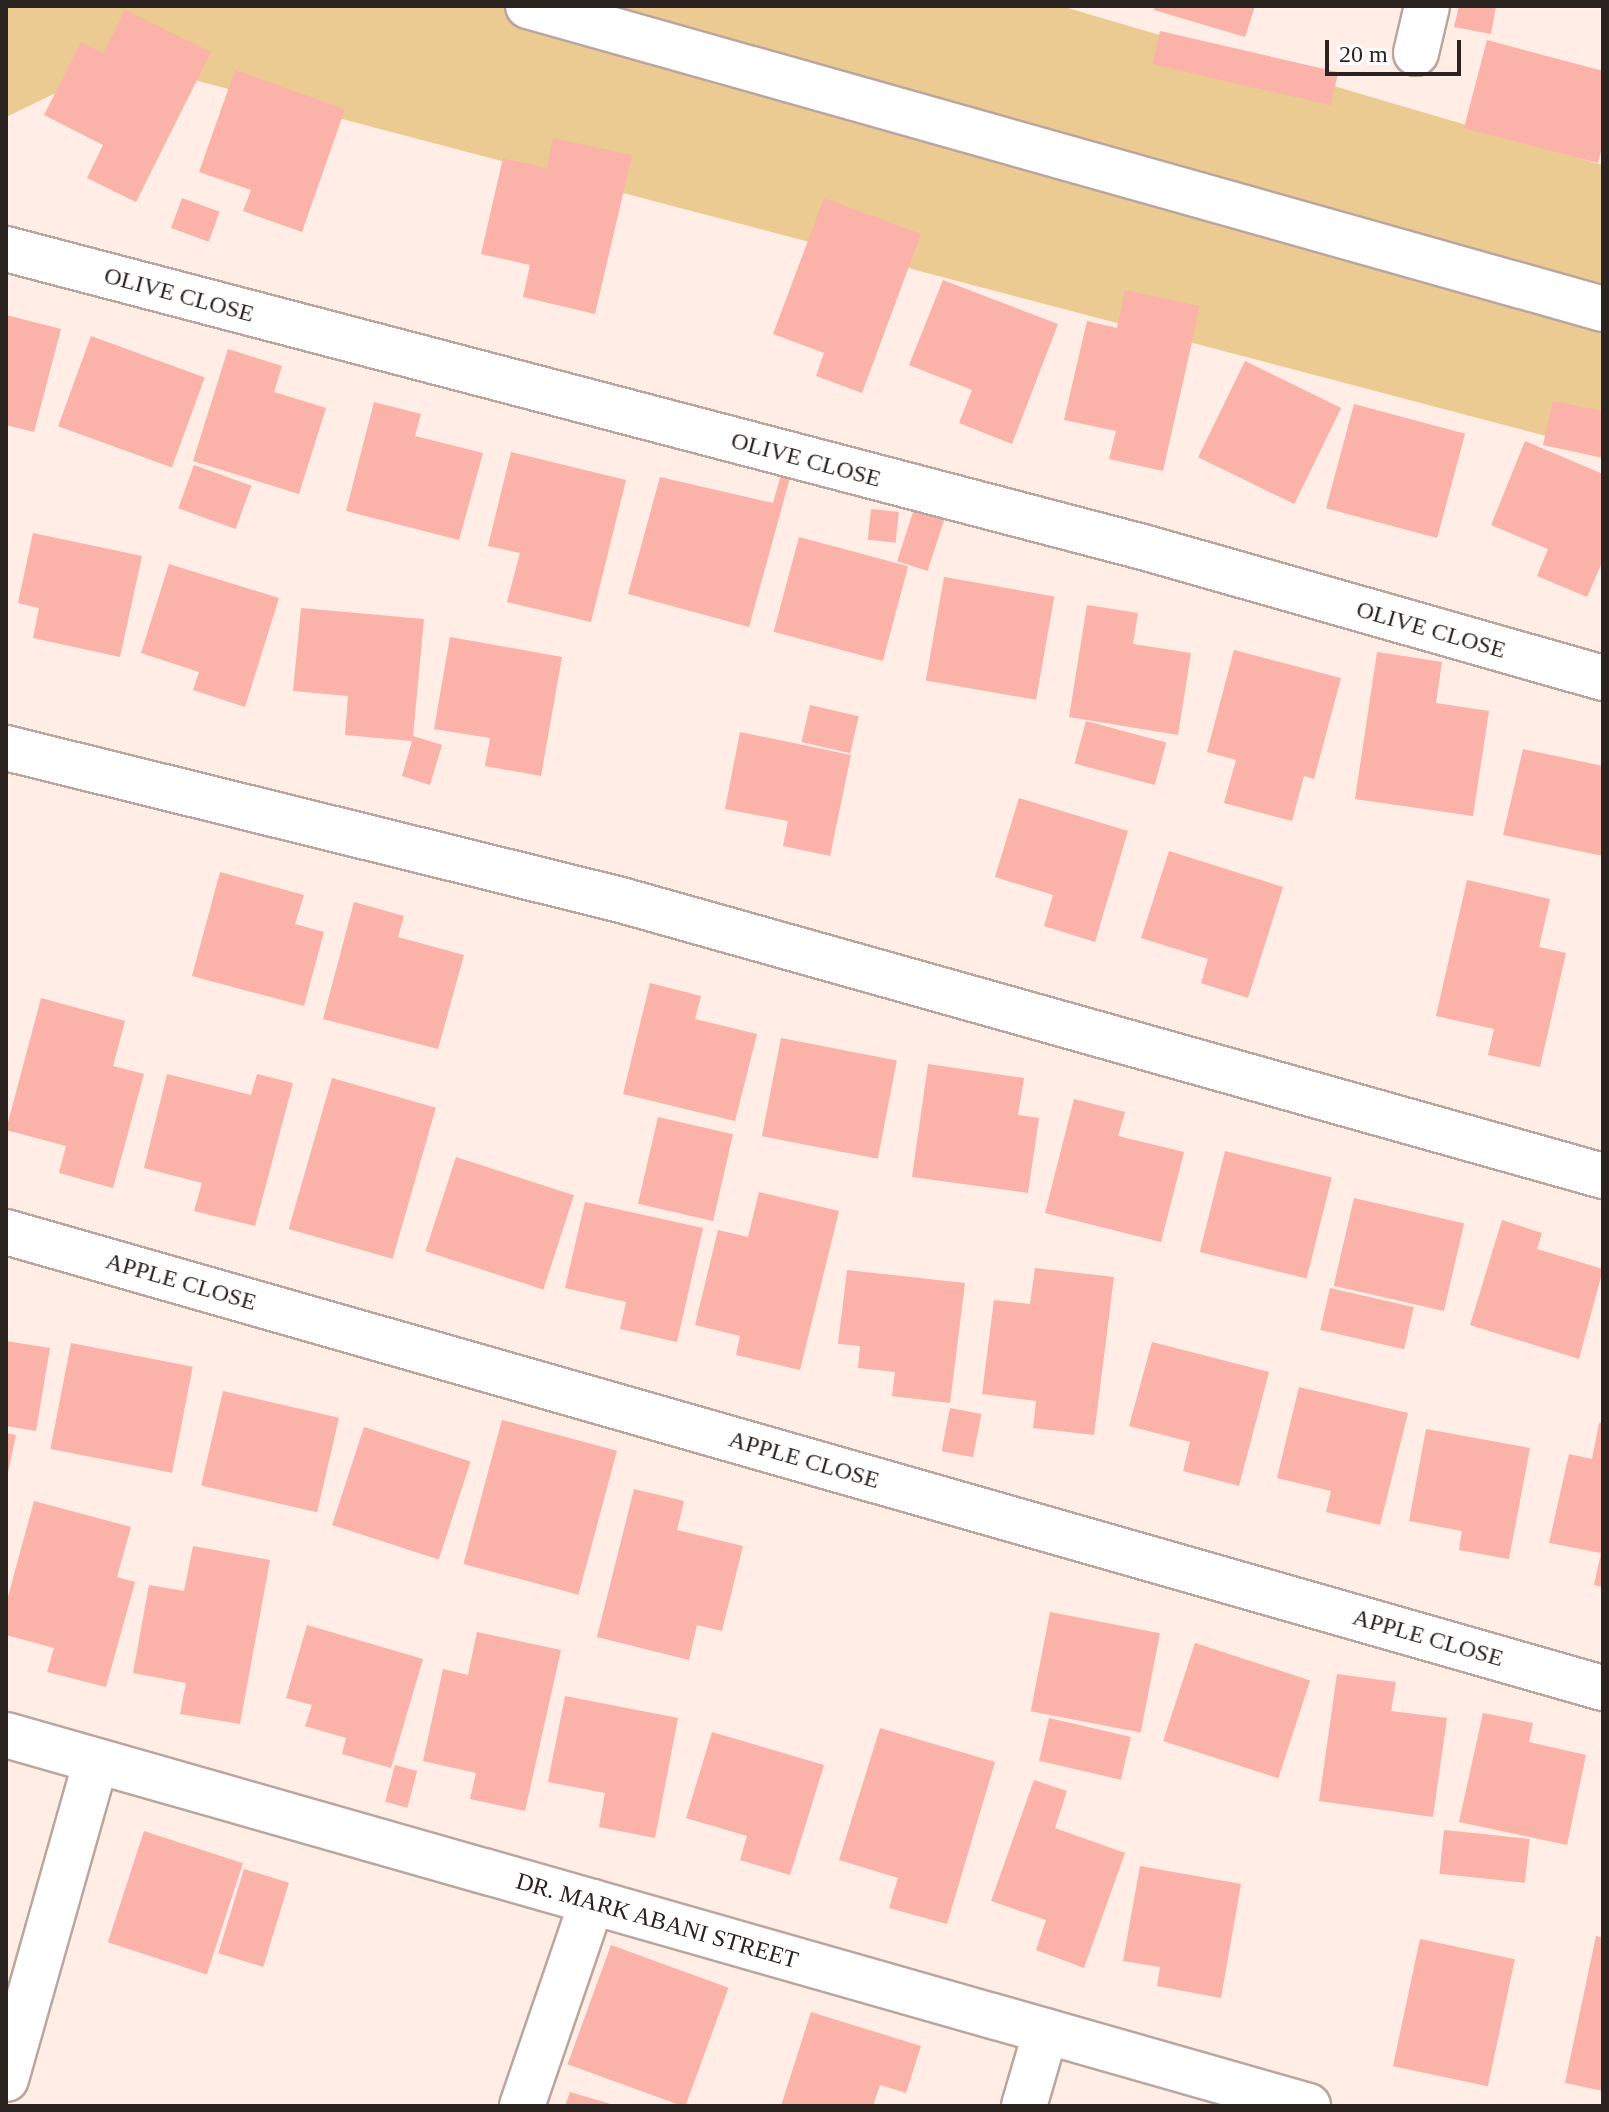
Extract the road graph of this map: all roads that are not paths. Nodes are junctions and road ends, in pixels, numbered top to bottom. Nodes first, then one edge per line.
1 (528, 6) edge
2 (1427, 6) edge
3 (1416, 53) dead end
4 (6, 249) edge
5 (1603, 309) edge
6 (1603, 678) edge
7 (6, 748) edge
8 (1603, 1176) edge
9 (6, 1232) edge
10 (1603, 1688) edge
11 (6, 1735) edge
12 (96, 1761) junction
13 (592, 1902) junction
14 (1046, 2031) junction
15 (6, 2079) edge
16 (522, 2106) edge
17 (1024, 2106) edge
18 (1308, 2106) edge

1 - 5 street
2 - 3 street
4 - 6 street, OLIVE CLOSE
7 - 8 street
9 - 10 street, APPLE CLOSE
11 - 12 street, DR. MARK ABANI STREET
12 - 13 street, DR. MARK ABANI STREET
12 - 15 street
13 - 14 street, DR. MARK ABANI STREET
13 - 16 street
14 - 17 street
14 - 18 street, DR. MARK ABANI STREET

